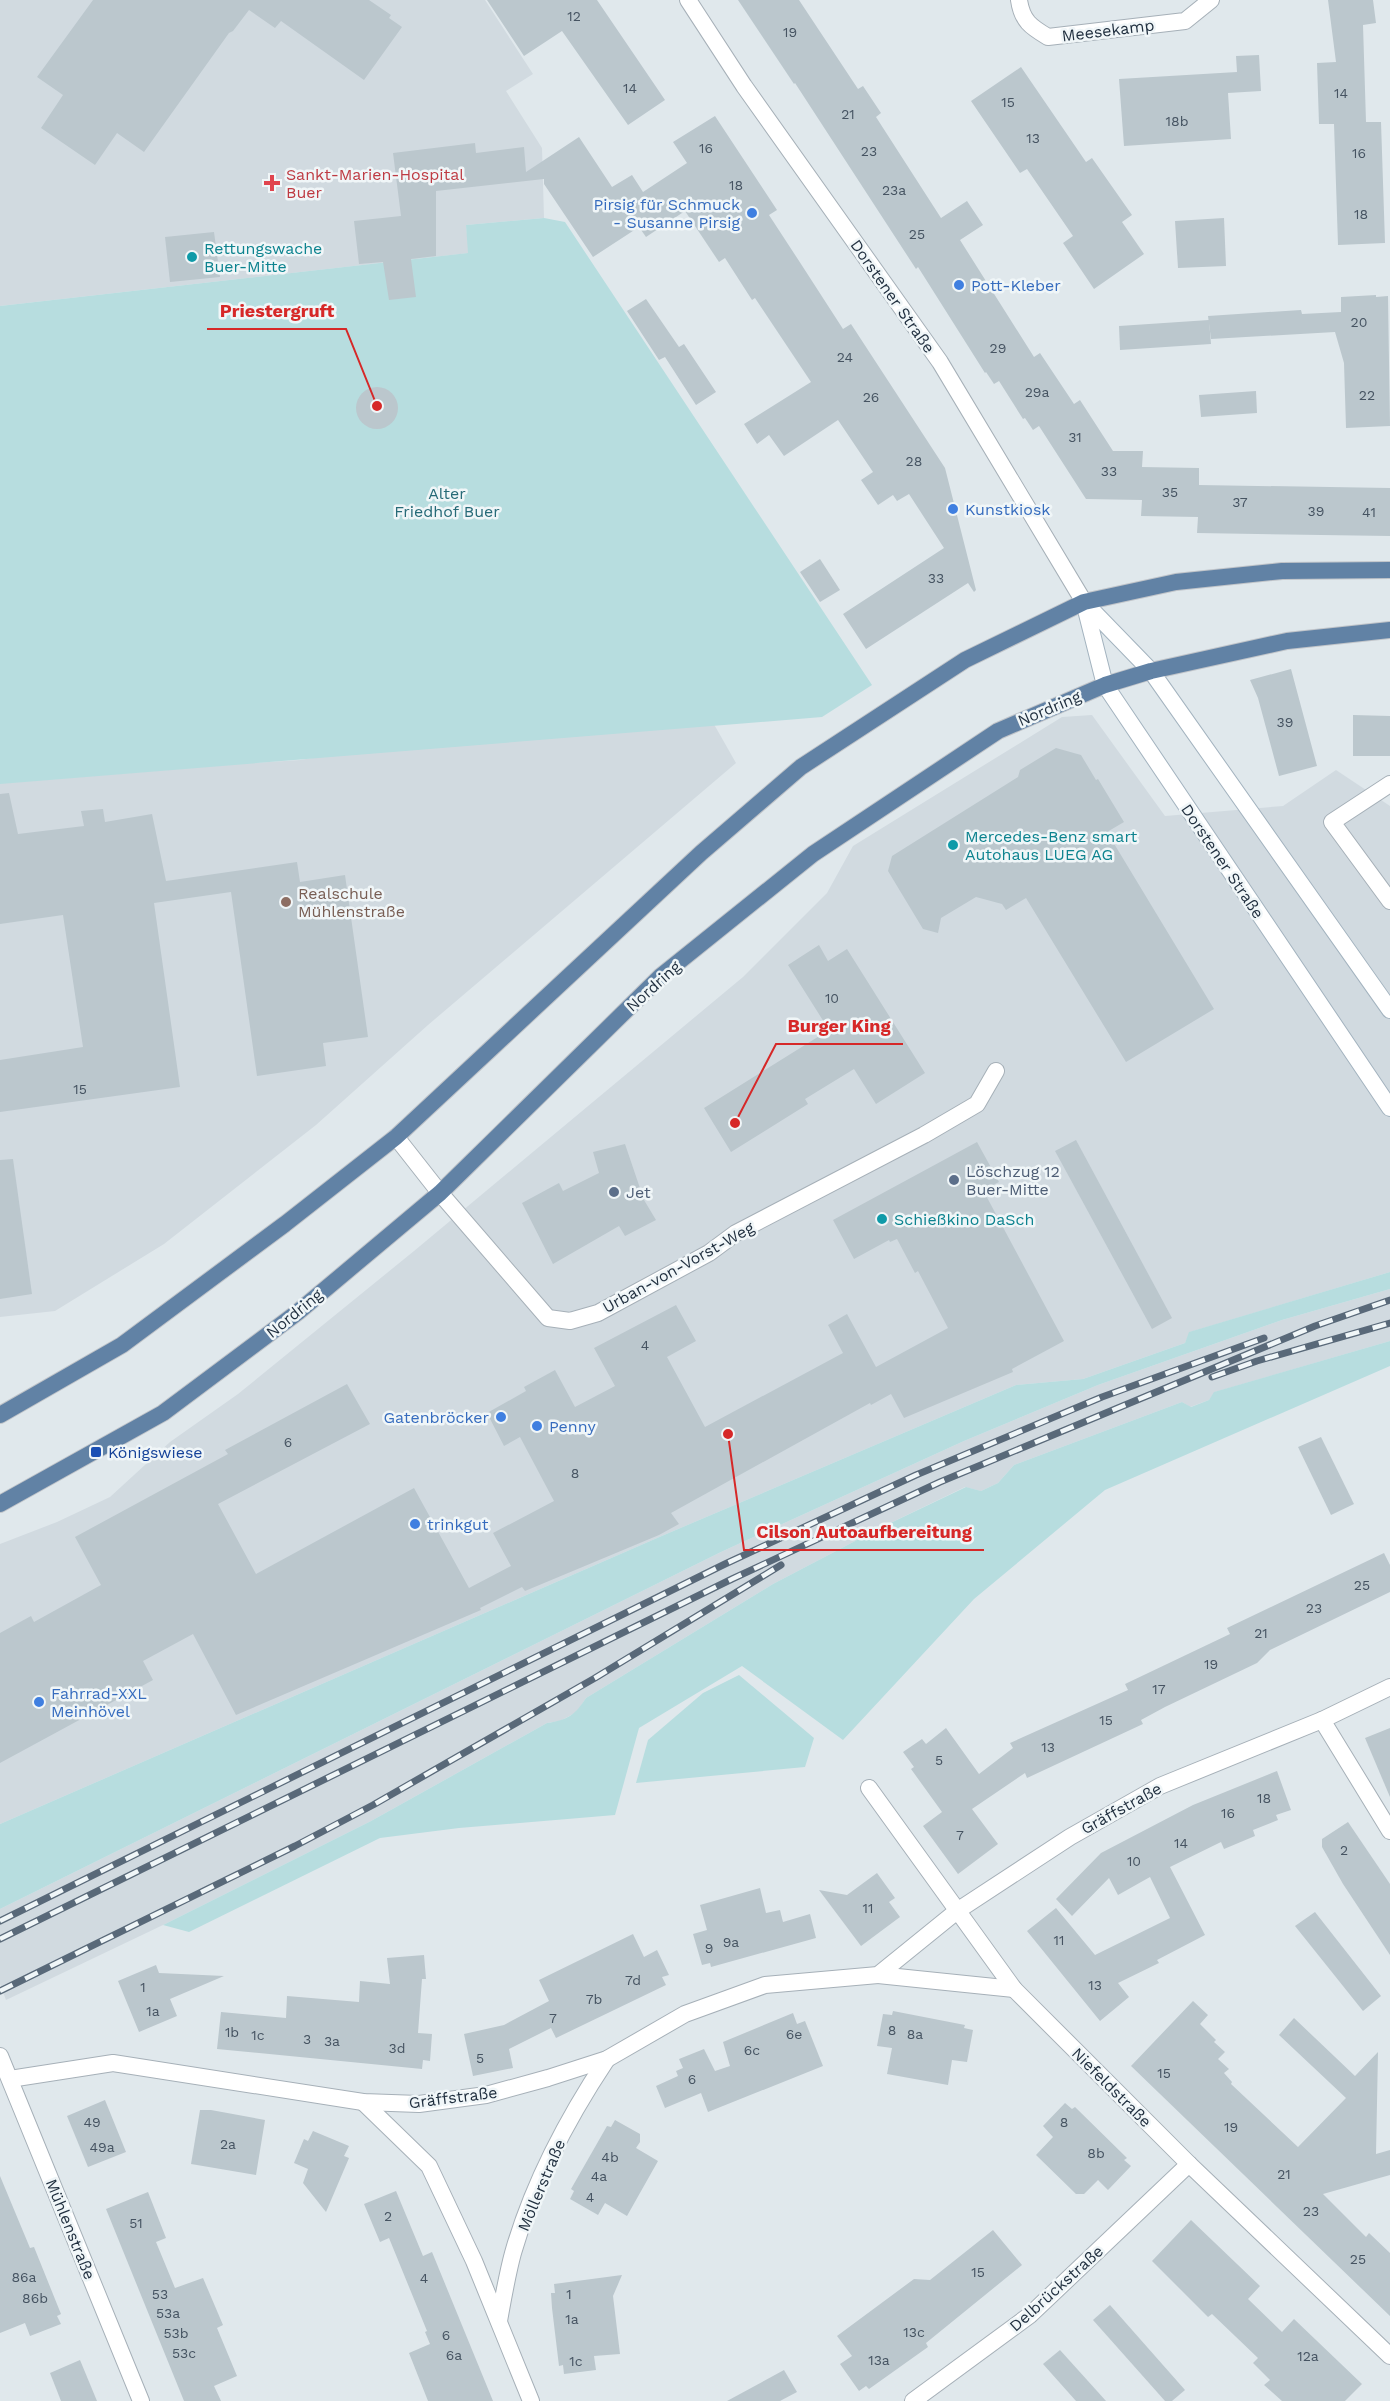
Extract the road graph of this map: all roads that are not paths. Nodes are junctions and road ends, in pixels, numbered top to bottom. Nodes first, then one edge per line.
1 (688, 0) edge
2 (1020, 0) edge
3 (1211, 0) edge
4 (1390, 570) edge
5 (1084, 602) junction
6 (1390, 630) edge
7 (1151, 671) junction
8 (1105, 685) junction
9 (1390, 784) edge
10 (1390, 901) edge
11 (1390, 1010) edge
12 (996, 1071) dead end
13 (1390, 1108) edge
14 (396, 1137) junction
15 (440, 1192) junction
16 (0, 1415) edge
17 (0, 1504) edge
18 (1390, 1687) edge
19 (1322, 1720) junction
20 (869, 1788) dead end
21 (1390, 1831) edge
22 (957, 1911) junction
23 (878, 1975) junction
24 (1014, 1989) junction
25 (0, 2056) edge
26 (607, 2059) junction
27 (10, 2079) junction
28 (363, 2102) junction
29 (1189, 2164) junction
30 (499, 2321) junction
31 (1390, 2356) edge
32 (141, 2401) edge
33 (531, 2401) edge
34 (913, 2401) edge

1 - 5 street, Dorstener Straße
2 - 3 street, Meesekamp
4 - 5 main road
5 - 7 street, Dorstener Straße
5 - 8 street, Dorstener Straße
5 - 14 main road
6 - 7 main road, Nordring
7 - 8 main road, Nordring
7 - 11 street, Dorstener Straße
8 - 13 street, Dorstener Straße
8 - 15 main road, Nordring
9 - 10 street
12 - 15 street, Urban-von-Vorst-Weg
14 - 15 street, Urban-von-Vorst-Weg
14 - 16 main road
15 - 17 main road, Nordring
18 - 19 street, Gräffstraße
19 - 21 street
19 - 22 street, Gräffstraße
20 - 22 street, Niefeldstraße
22 - 23 street, Gräffstraße
22 - 24 street, Niefeldstraße
23 - 24 street, Gräffstraße
23 - 26 street, Gräffstraße
24 - 29 street, Niefeldstraße
25 - 27 street, Mühlenstraße
26 - 28 street, Gräffstraße
26 - 30 street, Möllerstraße
27 - 28 street, Gräffstraße
27 - 32 street, Mühlenstraße
28 - 30 street
29 - 31 street, Niefeldstraße
29 - 34 street, Delbrückstraße
30 - 33 street

